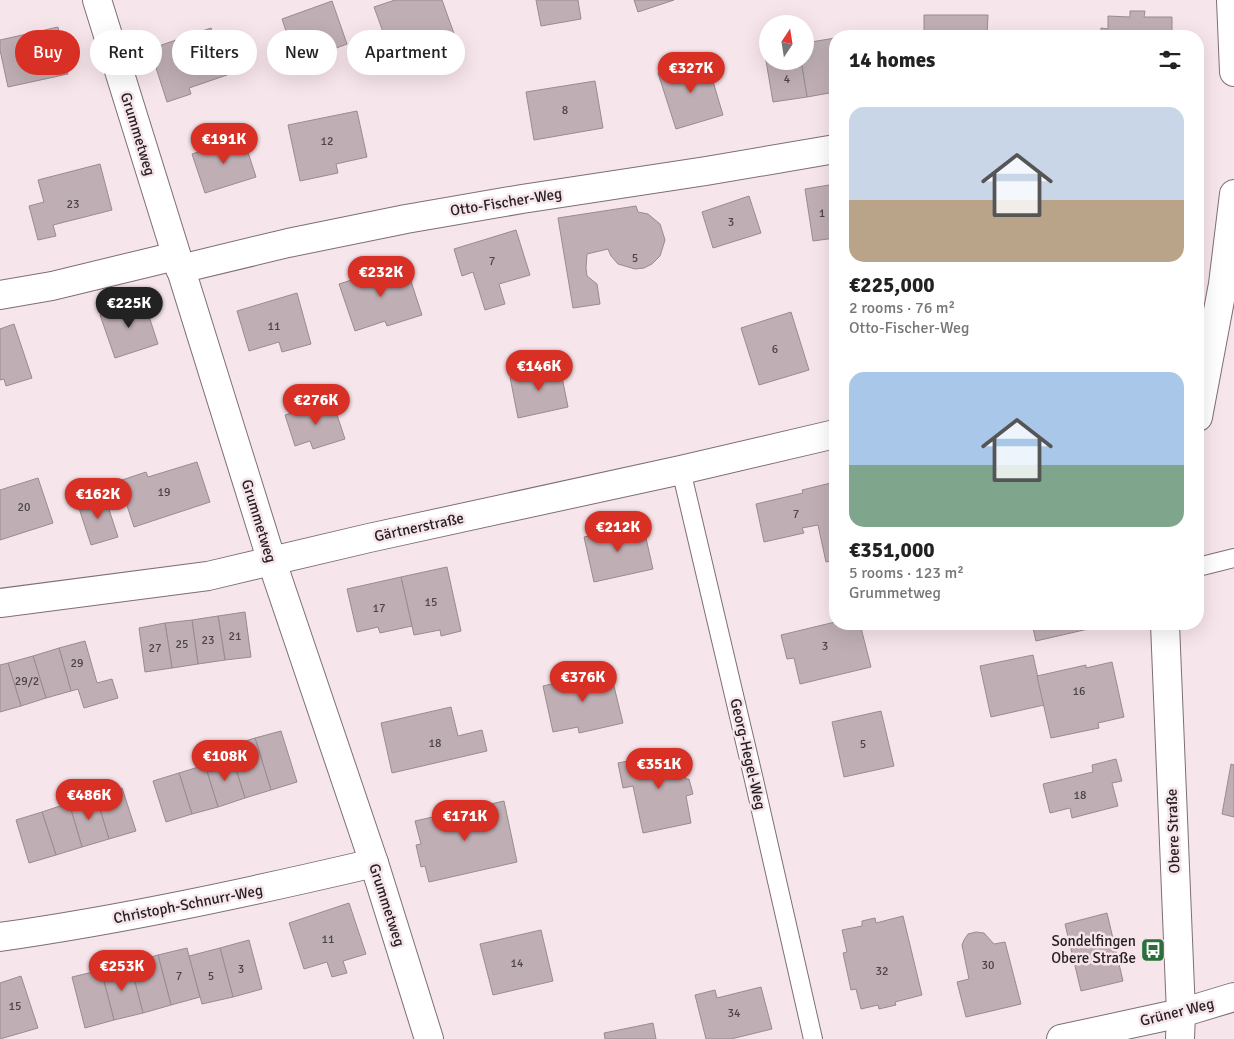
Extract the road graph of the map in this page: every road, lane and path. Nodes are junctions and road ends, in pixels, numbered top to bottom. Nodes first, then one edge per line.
1 (97, 0) edge
2 (1231, 0) edge
3 (1234, 72) edge
4 (829, 150) edge
5 (1234, 194) edge
6 (178, 262) junction
7 (0, 296) edge
8 (1204, 364) edge
9 (829, 435) edge
10 (681, 470) junction
11 (1234, 558) edge
12 (272, 562) junction
13 (1204, 566) edge
14 (0, 604) edge
15 (1165, 630) edge
16 (374, 863) junction
17 (0, 938) edge
18 (1234, 997) edge
19 (1180, 1026) edge
20 (429, 1039) edge
21 (813, 1039) edge
22 (1061, 1039) edge

1 - 6 street, Grummetweg
2 - 3 street
4 - 6 street, Otto-Fischer-Weg
5 - 8 street
6 - 7 street, Otto-Fischer-Weg
6 - 12 street, Grummetweg
9 - 10 street, Gärtnerstraße
10 - 12 street, Gärtnerstraße
10 - 21 lane, Georg-Hegel-Weg
11 - 13 lane
12 - 14 street, Gärtnerstraße
12 - 16 street, Grummetweg
15 - 19 street, Obere Straße
16 - 17 street, Christoph-Schnurr-Weg
16 - 20 street, Grummetweg
18 - 19 street, Grüner Weg
19 - 22 street, Grüner Weg

